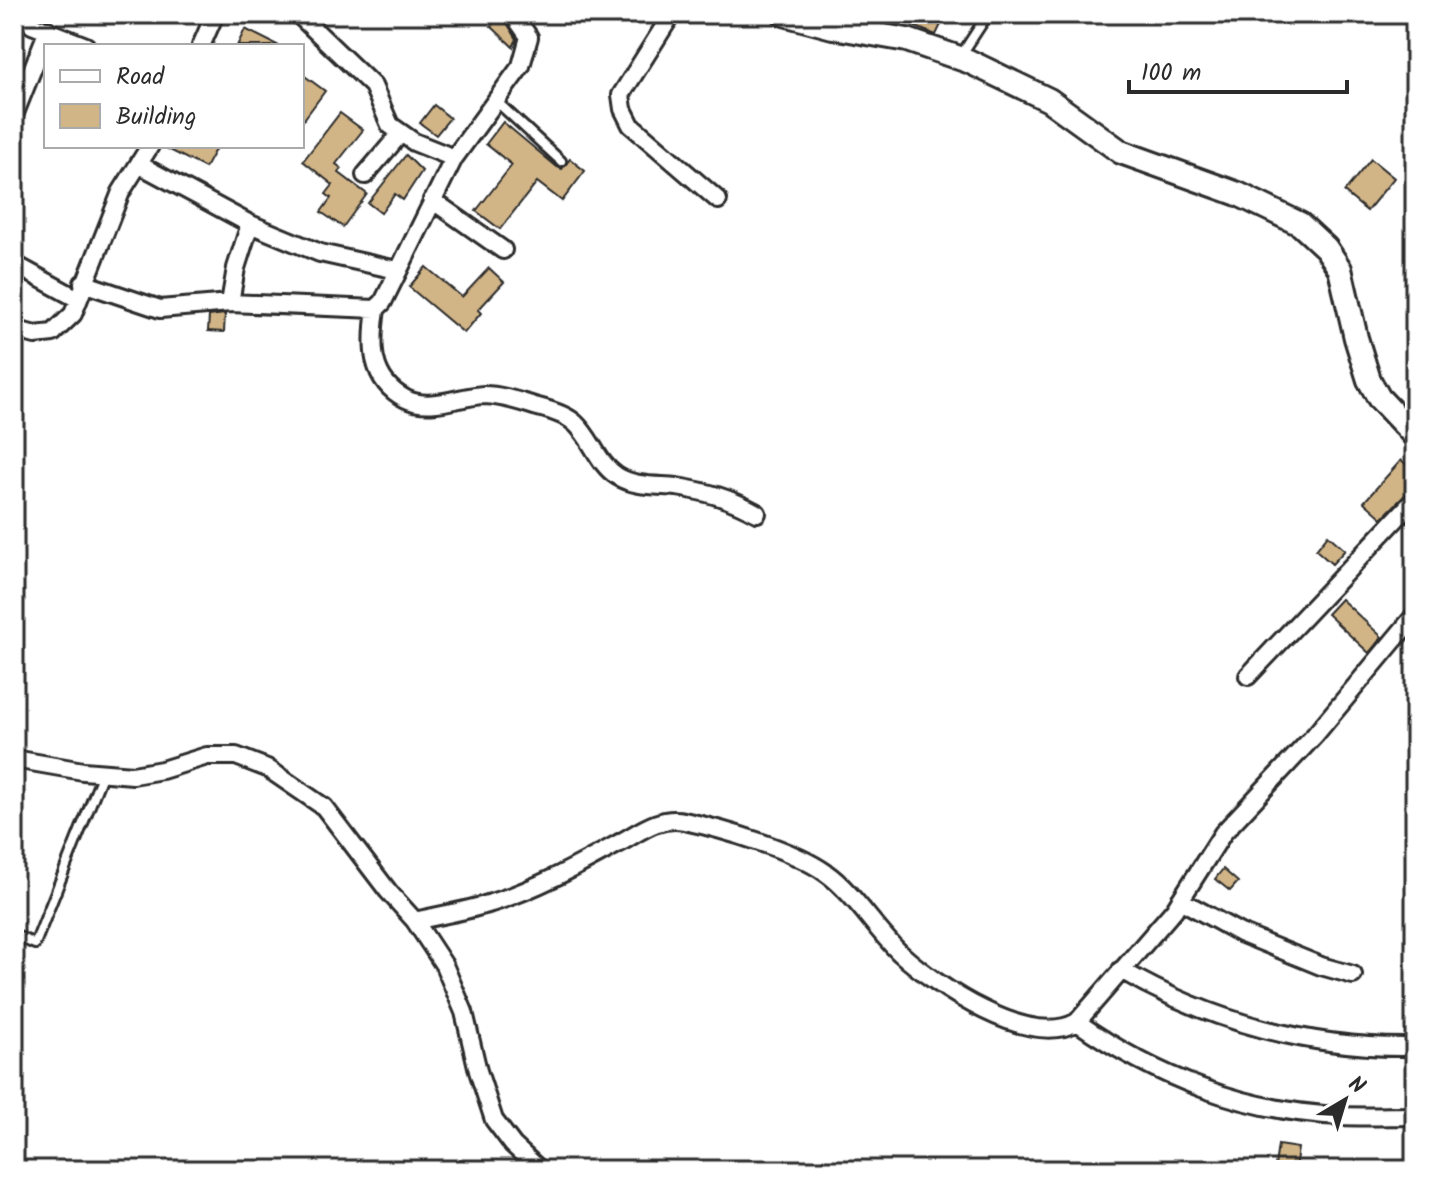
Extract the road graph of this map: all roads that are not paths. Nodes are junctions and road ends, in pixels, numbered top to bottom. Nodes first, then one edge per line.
1 (215, 14) edge
2 (298, 14) edge
3 (513, 14) edge
4 (672, 14) edge
5 (988, 14) edge
6 (796, 16) edge
7 (81, 44) edge
8 (202, 44) edge
9 (959, 58) junction
10 (496, 101) junction
11 (15, 113) edge
12 (401, 133) junction
13 (149, 148) edge
14 (454, 158) junction
15 (561, 161) dead end
16 (140, 165) junction
17 (365, 175) dead end
18 (432, 200) junction
19 (718, 200) dead end
20 (250, 224) junction
21 (503, 250) dead end
22 (14, 264) edge
23 (397, 270) junction
24 (80, 291) junction
25 (230, 303) junction
26 (376, 309) junction
27 (14, 329) edge
28 (1415, 436) edge
29 (1415, 499) edge
30 (757, 513) dead end
31 (1415, 615) edge
32 (1248, 676) dead end
33 (14, 759) edge
34 (103, 773) junction
35 (1180, 900) junction
36 (415, 921) junction
37 (14, 935) edge
38 (1121, 970) junction
39 (1353, 975) dead end
40 (1077, 1022) junction
41 (1415, 1047) edge
42 (1415, 1116) edge
43 (540, 1170) edge

1 - 8 street
2 - 12 street
3 - 10 street
4 - 19 street
5 - 9 lane
6 - 9 main road
7 - 11 street
9 - 28 main road
10 - 14 street
10 - 15 lane
12 - 14 street
12 - 17 street
13 - 16 street
14 - 18 street
16 - 20 street
16 - 24 street
18 - 21 street
18 - 23 street
20 - 23 street
20 - 25 street
22 - 24 street
23 - 26 street
24 - 25 street
24 - 27 street
25 - 26 street
26 - 30 street
29 - 32 street
31 - 35 street
33 - 34 street
34 - 36 street
34 - 37 lane
35 - 38 street
35 - 39 street
36 - 40 street
36 - 43 street
38 - 40 street
38 - 41 street
40 - 42 street

